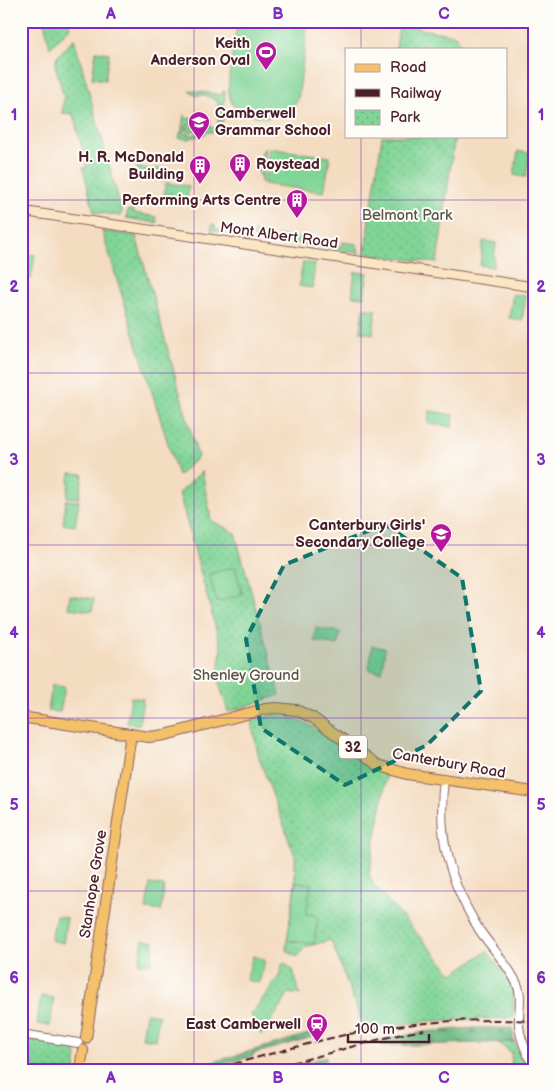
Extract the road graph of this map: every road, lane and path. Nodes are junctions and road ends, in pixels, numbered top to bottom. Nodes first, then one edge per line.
1 (21, 210) edge
2 (534, 287) edge
3 (21, 717) edge
4 (131, 734) junction
5 (444, 779) junction
6 (534, 792) edge
7 (21, 1034) edge
8 (82, 1043) junction
9 (534, 1068) edge
10 (80, 1070) edge

1 - 2 main road, Mont Albert Road
3 - 4 main road, Canterbury Road / 32
4 - 5 main road, Canterbury Road / 32
4 - 8 main road, Stanhope Grove
5 - 6 main road, Canterbury Road / 32
5 - 9 street
7 - 8 street
8 - 10 main road, Stanhope Grove

